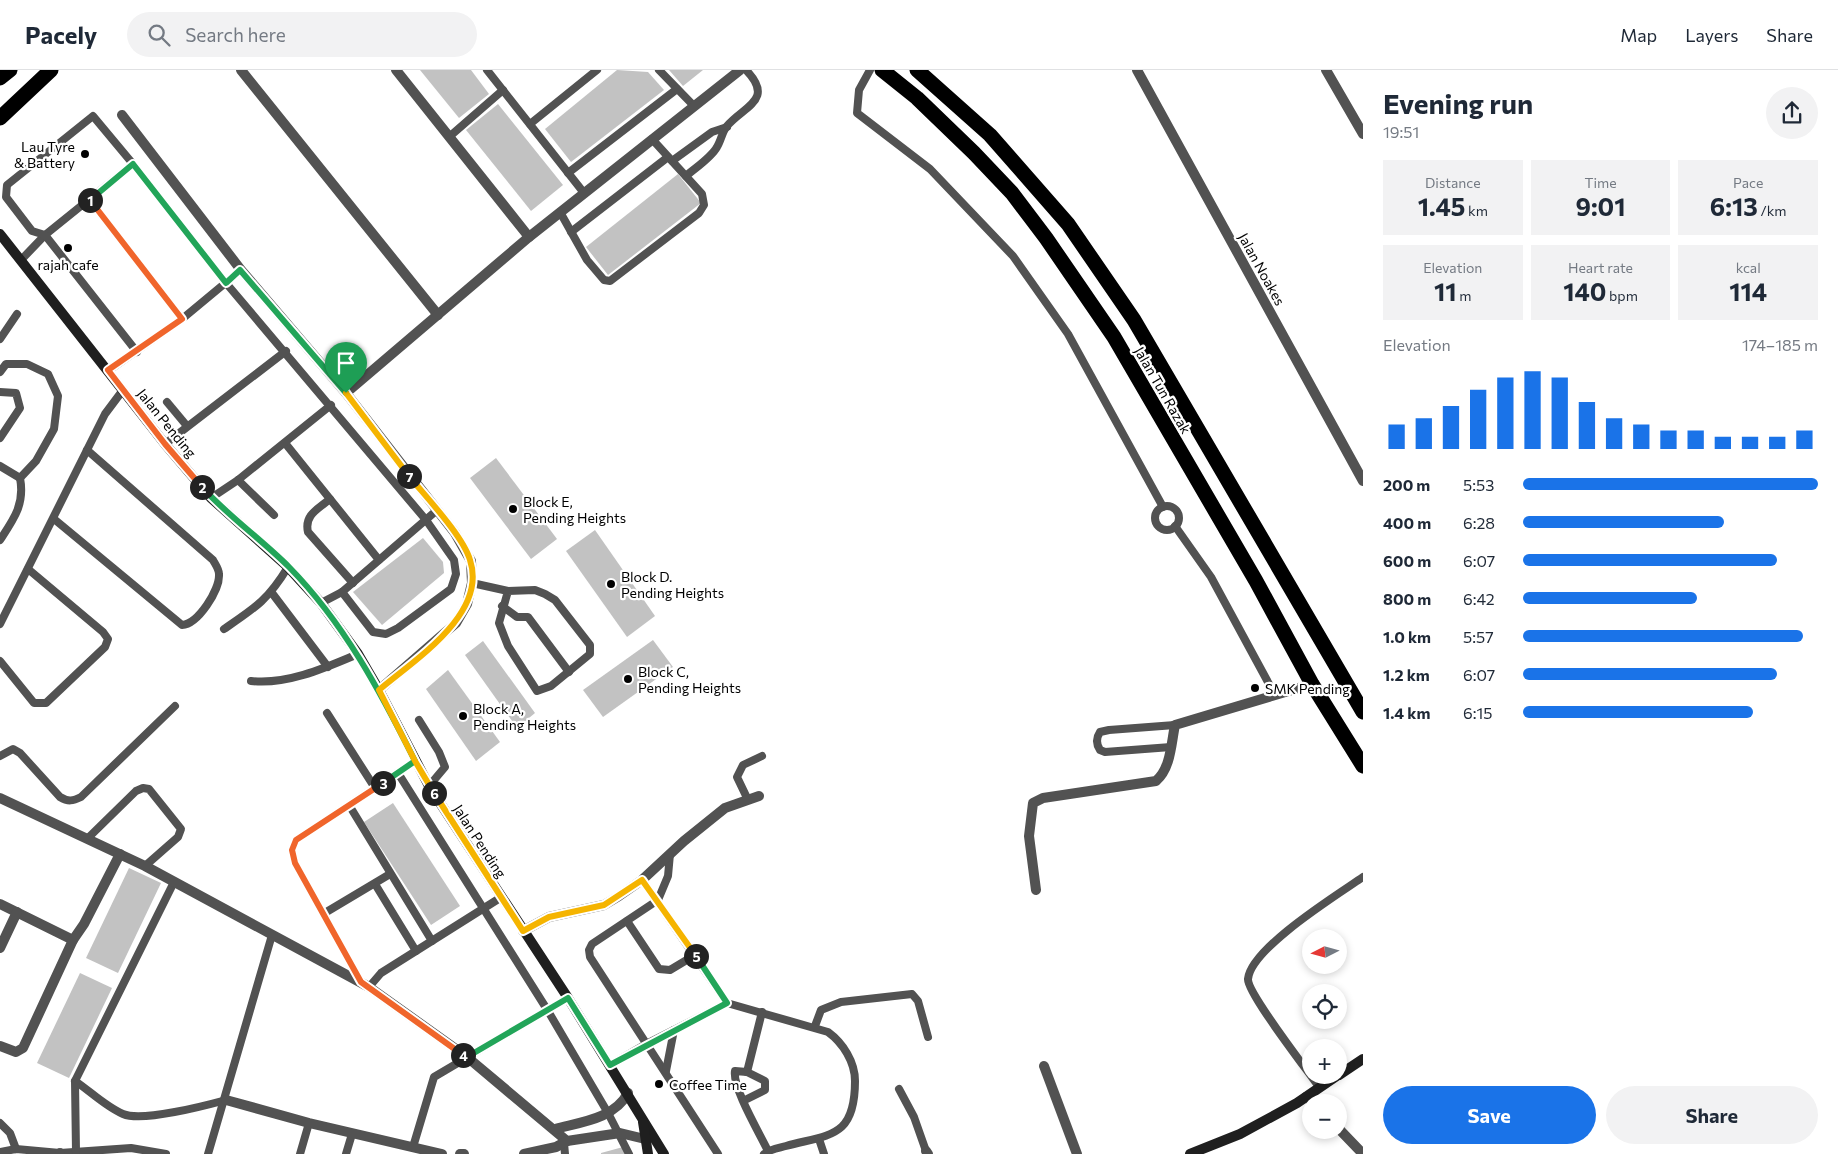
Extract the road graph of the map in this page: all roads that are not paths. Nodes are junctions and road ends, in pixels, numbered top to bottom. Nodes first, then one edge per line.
1 (10, 70) edge
2 (51, 70) edge
3 (241, 70) edge
4 (396, 70) edge
5 (487, 70) edge
6 (597, 70) edge
7 (659, 70) edge
8 (740, 70) edge
9 (746, 70) edge
10 (870, 70) edge
11 (882, 70) edge
12 (917, 70) edge
13 (1137, 70) edge
14 (1326, 70) edge
15 (0, 78) edge
16 (677, 89) junction
17 (503, 90) junction
18 (694, 106) junction
19 (122, 115) dead end
20 (0, 118) edge
21 (530, 124) junction
22 (727, 127) junction
23 (1363, 134) edge
24 (449, 136) junction
25 (652, 139) junction
26 (670, 159) junction
27 (133, 164) junction
28 (568, 173) junction
29 (686, 176) junction
30 (584, 194) junction
31 (89, 200) junction
32 (560, 212) junction
33 (571, 232) junction
34 (0, 234) edge
35 (45, 235) junction
36 (529, 237) junction
37 (21, 260) junction
38 (240, 270) junction
39 (226, 283) junction
40 (17, 314) dead end
41 (438, 315) junction
42 (182, 319) junction
43 (0, 339) edge
44 (286, 351) junction
45 (137, 352) junction
46 (108, 370) junction
47 (0, 372) edge
48 (123, 390) junction
49 (0, 392) edge
50 (346, 393) junction
51 (167, 402) dead end
52 (331, 405) junction
53 (187, 426) junction
54 (0, 438) edge
55 (285, 443) junction
56 (165, 444) junction
57 (88, 450) junction
58 (0, 466) edge
59 (20, 478) junction
60 (238, 480) junction
61 (1363, 481) edge
62 (211, 498) junction
63 (330, 499) junction
64 (1163, 507) junction
65 (436, 511) junction
66 (274, 515) dead end
67 (54, 519) junction
68 (426, 520) junction
69 (1175, 526) junction
70 (0, 540) edge
71 (379, 560) junction
72 (288, 567) junction
73 (28, 569) junction
74 (353, 583) junction
75 (472, 583) junction
76 (508, 590) junction
77 (342, 592) junction
78 (272, 593) junction
79 (322, 603) junction
80 (502, 606) junction
81 (0, 624) edge
82 (224, 629) dead end
83 (358, 654) junction
84 (0, 661) edge
85 (328, 667) junction
86 (568, 672) junction
87 (251, 681) dead end
88 (1312, 684) junction
89 (379, 690) junction
90 (1275, 695) junction
91 (175, 706) dead end
92 (1363, 712) edge
93 (326, 713) dead end
94 (419, 720) dead end
95 (1175, 725) junction
96 (1171, 747) junction
97 (0, 756) edge
98 (762, 756) dead end
99 (415, 761) junction
100 (1363, 766) edge
101 (398, 773) junction
102 (429, 786) junction
103 (375, 788) junction
104 (758, 796) dead end
105 (0, 798) edge
106 (748, 800) junction
107 (349, 805) junction
108 (88, 838) junction
109 (120, 854) junction
110 (670, 854) junction
111 (145, 866) junction
112 (390, 874) junction
113 (1363, 877) edge
114 (642, 880) junction
115 (174, 882) junction
116 (375, 884) junction
117 (1036, 890) dead end
118 (500, 898) junction
119 (658, 900) junction
120 (0, 904) edge
121 (482, 909) junction
122 (17, 912) junction
123 (323, 914) junction
124 (627, 921) junction
125 (523, 931) junction
126 (272, 935) junction
127 (73, 940) junction
128 (432, 941) junction
129 (0, 948) edge
130 (416, 951) junction
131 (695, 954) junction
132 (365, 985) junction
133 (568, 998) junction
134 (727, 1003) junction
135 (548, 1011) junction
136 (762, 1012) junction
137 (814, 1026) junction
138 (674, 1030) junction
139 (928, 1037) dead end
140 (648, 1043) junction
141 (0, 1046) edge
142 (467, 1057) junction
143 (1363, 1059) edge
144 (610, 1065) junction
145 (1044, 1066) dead end
146 (1347, 1069) edge
147 (666, 1071) junction
148 (747, 1072) junction
149 (75, 1081) junction
150 (1324, 1084) edge
151 (1319, 1087) junction
152 (899, 1089) dead end
153 (628, 1093) junction
154 (1314, 1094) edge
155 (226, 1100) junction
156 (744, 1101) junction
157 (1302, 1103) edge
158 (608, 1113) junction
159 (642, 1116) junction
160 (0, 1123) edge
161 (309, 1123) junction
162 (555, 1129) junction
163 (620, 1133) junction
164 (352, 1134) junction
165 (1347, 1137) edge
166 (645, 1139) junction
167 (819, 1140) junction
168 (566, 1142) junction
169 (413, 1148) junction
170 (16, 1149) junction
171 (0, 1152) edge
172 (76, 1152) junction
173 (1362, 1152) edge
174 (60, 1153) edge
175 (537, 1153) edge
176 (766, 1153) edge
177 (927, 1153) edge
178 (166, 1154) edge
179 (208, 1154) edge
180 (300, 1154) edge
181 (346, 1154) edge
182 (442, 1154) edge
183 (524, 1154) edge
184 (566, 1154) edge
185 (629, 1154) edge
186 (648, 1154) edge
187 (664, 1154) edge
188 (718, 1154) edge
189 (824, 1154) edge
190 (1078, 1154) edge
191 (1190, 1154) edge

1 - 15 highway
2 - 20 highway
3 - 41 street
4 - 24 street
5 - 17 lane
6 - 21 lane
7 - 16 lane
8 - 18 street
9 - 22 lane
10 - 64 lane
11 - 88 highway, Jalan Tun Razak
12 - 92 highway, Jalan Tun Razak
13 - 61 street, Jalan Noakes
14 - 23 street
16 - 18 lane
16 - 28 lane
17 - 21 lane
17 - 24 lane
18 - 25 street
19 - 38 street
21 - 28 lane
22 - 26 lane
22 - 29 lane
24 - 36 street
25 - 26 lane
25 - 30 street
26 - 29 lane
26 - 33 lane
27 - 31 lane
27 - 35 lane
27 - 39 lane
28 - 30 lane
29 - 33 lane
30 - 32 street
31 - 35 lane
31 - 42 lane
32 - 33 lane
32 - 36 street
34 - 37 street, Jalan Pending
35 - 37 lane
35 - 45 lane
36 - 41 street
37 - 46 street, Jalan Pending
38 - 39 lane
38 - 50 street
39 - 42 lane
39 - 44 lane
40 - 43 lane
41 - 50 street
42 - 45 lane
44 - 52 lane
44 - 53 lane
45 - 46 lane
46 - 48 street, Jalan Pending
47 - 59 lane
48 - 56 street, Jalan Pending
48 - 57 lane
49 - 54 lane
50 - 65 street
51 - 53 lane
52 - 55 lane
52 - 68 lane
53 - 56 lane
55 - 60 lane
55 - 63 lane
56 - 62 street, Jalan Pending
57 - 67 lane
57 - 67 lane
58 - 59 lane
59 - 70 lane
60 - 62 lane
60 - 66 lane
62 - 72 street, Jalan Pending
63 - 71 lane
63 - 74 lane
64 - 69 lane
64 - 69 lane
65 - 68 lane
65 - 75 street
67 - 73 lane
68 - 71 lane
68 - 77 lane
69 - 90 lane
71 - 74 lane
72 - 78 lane
72 - 79 street, Jalan Pending
73 - 81 lane
73 - 84 lane
74 - 77 lane
75 - 76 lane
75 - 89 street
76 - 80 lane
76 - 86 lane
77 - 79 lane
78 - 82 lane
78 - 85 lane
79 - 83 street, Jalan Pending
80 - 86 lane
80 - 86 lane
83 - 85 lane
83 - 89 street, Jalan Pending
85 - 87 lane
88 - 90 street
88 - 100 highway, Jalan Tun Razak
89 - 99 street, Jalan Pending
90 - 95 street
91 - 97 lane
93 - 103 lane
94 - 102 lane
95 - 96 street
95 - 96 lane
96 - 117 street
98 - 106 lane
99 - 101 lane
99 - 102 street, Jalan Pending
101 - 103 lane
101 - 121 lane
102 - 118 street, Jalan Pending
103 - 107 lane
104 - 106 street
105 - 108 street
106 - 110 street
107 - 112 lane
107 - 123 lane
108 - 109 street
108 - 111 lane
109 - 111 street
109 - 127 street
110 - 114 street
110 - 119 lane
111 - 115 street
112 - 116 lane
112 - 128 lane
113 - 151 lane
114 - 119 lane
114 - 125 street
115 - 126 street
115 - 149 lane
116 - 123 lane
116 - 130 lane
118 - 121 lane
118 - 125 street, Jalan Pending
119 - 124 lane
119 - 131 lane
120 - 122 street
121 - 128 lane
121 - 135 lane
122 - 127 street
122 - 129 street
123 - 132 lane
124 - 131 lane
124 - 140 lane
125 - 133 street, Jalan Pending
126 - 132 street
126 - 155 lane
127 - 141 street
128 - 130 lane
130 - 132 lane
131 - 134 lane
132 - 142 street
133 - 135 lane
133 - 144 street, Jalan Pending
134 - 136 lane
134 - 138 lane
135 - 142 lane
135 - 158 lane
136 - 137 lane
136 - 148 lane
137 - 139 lane
137 - 167 lane
138 - 140 lane
138 - 147 lane
140 - 144 lane
140 - 147 lane
142 - 162 street
142 - 169 lane
143 - 146 street
144 - 153 street, Jalan Pending
145 - 190 street
147 - 188 lane
148 - 156 lane
148 - 156 lane
149 - 155 lane
149 - 172 lane
150 - 151 street
151 - 154 street
152 - 177 lane
153 - 158 street
153 - 159 street, Jalan Pending
155 - 161 street
155 - 179 lane
156 - 176 lane
157 - 191 street
158 - 162 street
158 - 163 lane
159 - 166 street, Jalan Pending
159 - 187 street
160 - 170 lane
161 - 164 street
161 - 180 lane
162 - 168 street
163 - 166 street
163 - 168 street
163 - 185 lane
164 - 169 street
164 - 181 lane
165 - 173 street
166 - 186 street, Jalan Pending
167 - 176 lane
167 - 189 lane
168 - 175 street
168 - 184 lane
169 - 182 street
170 - 171 lane
170 - 174 lane
172 - 174 lane
172 - 178 lane
175 - 183 street

